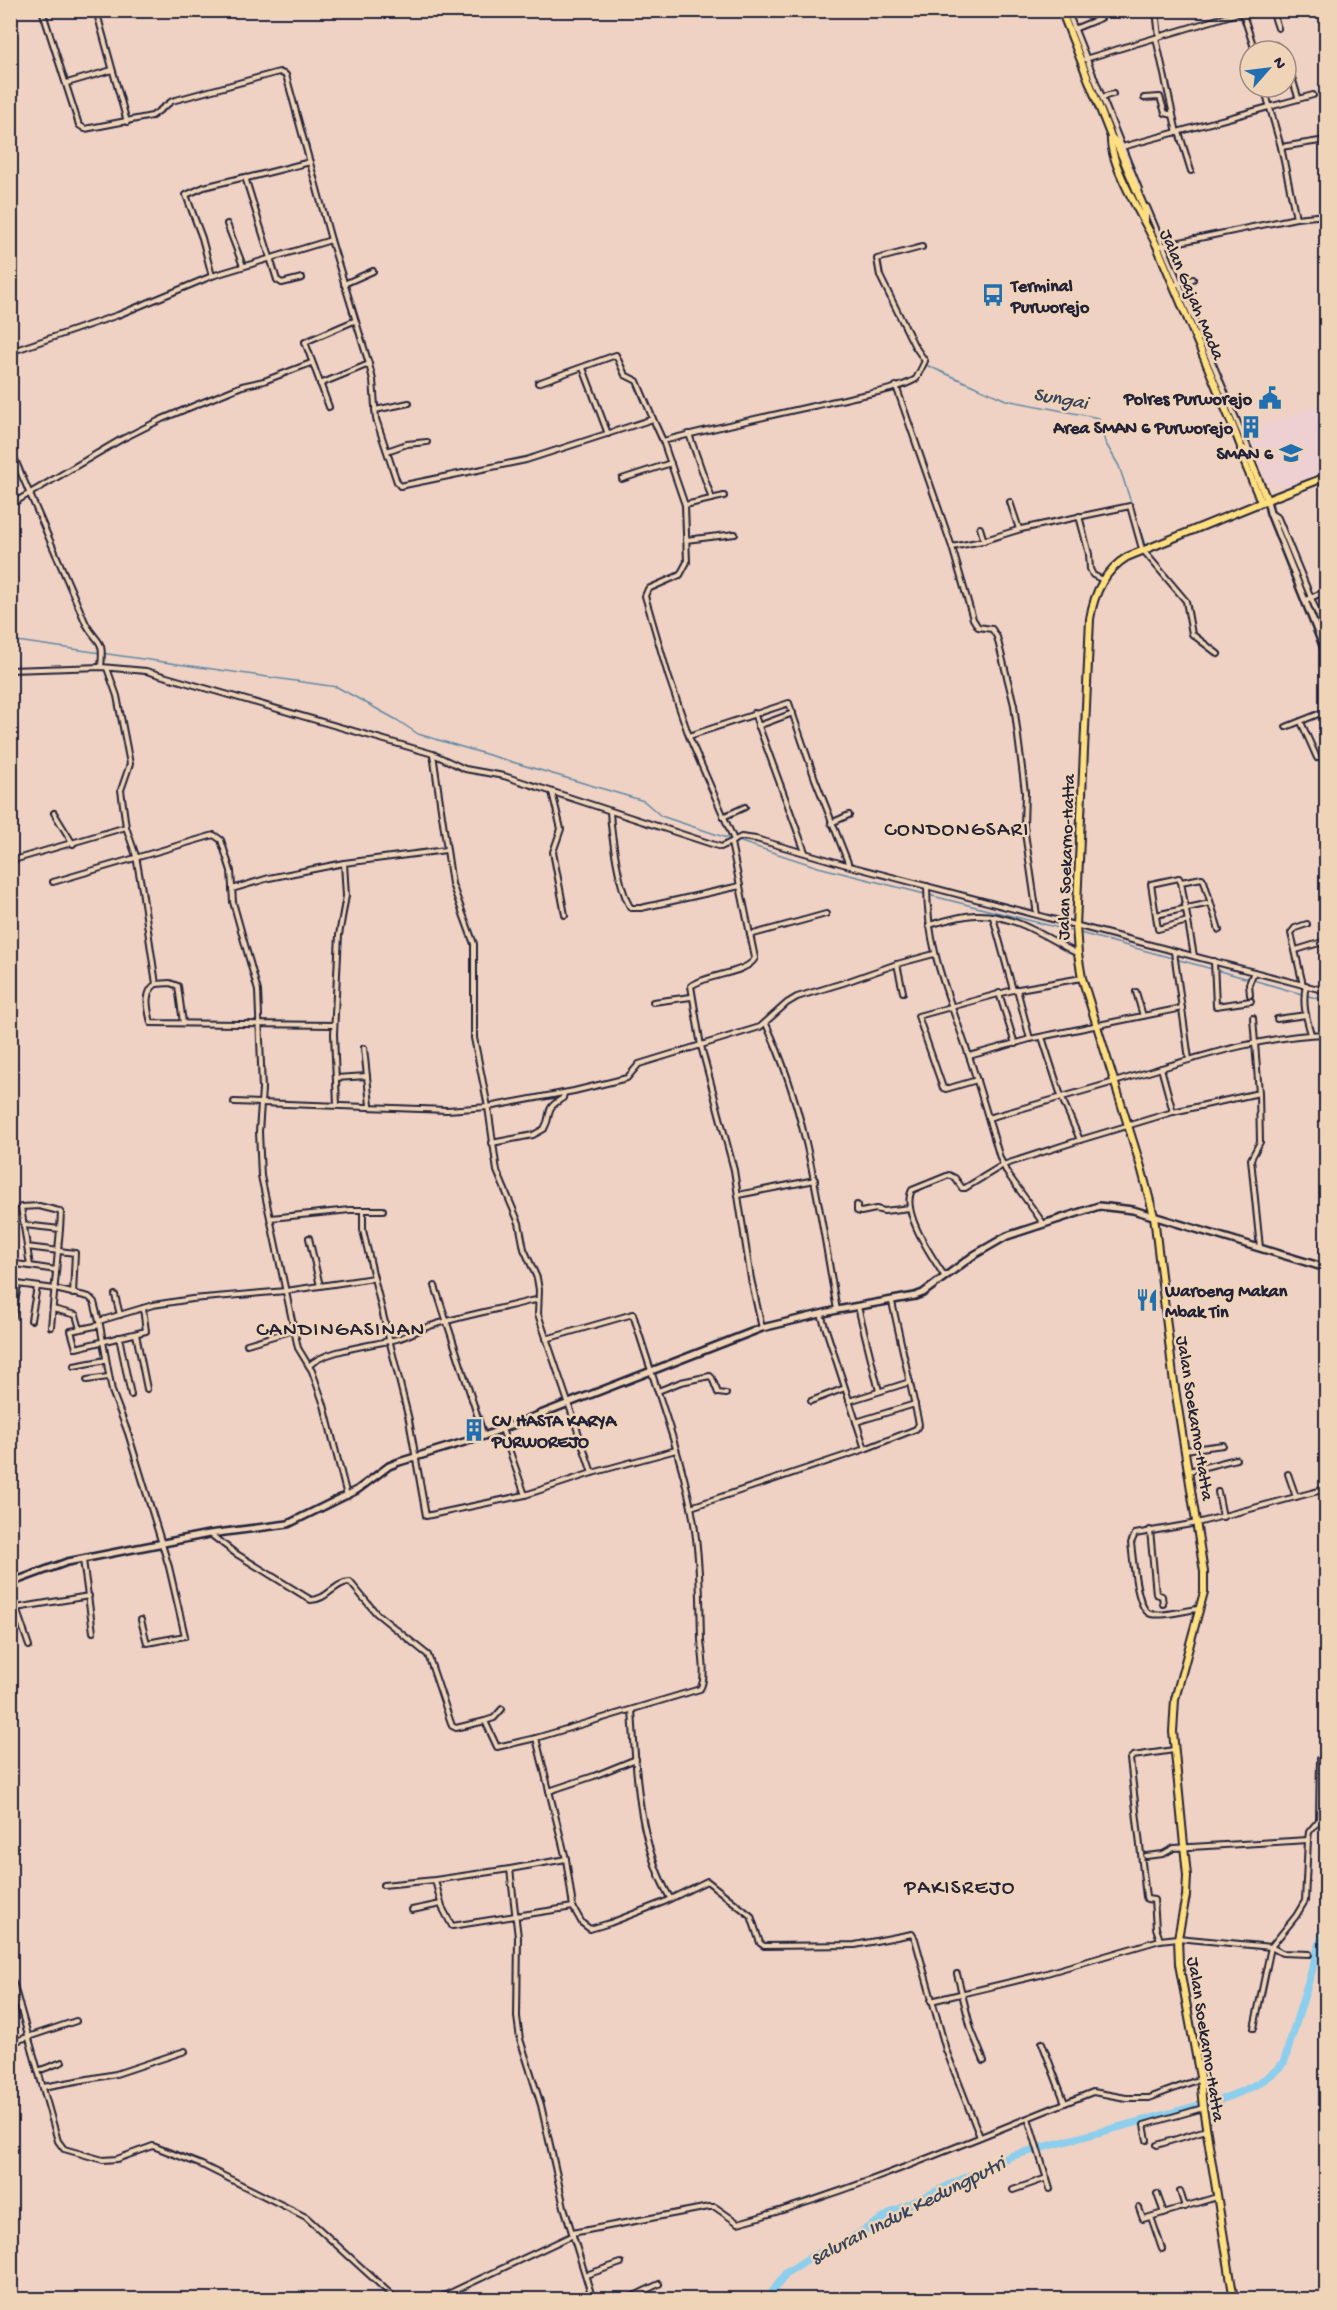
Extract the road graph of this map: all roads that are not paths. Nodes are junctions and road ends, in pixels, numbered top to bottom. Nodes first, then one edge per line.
1 (42, 10) edge
2 (96, 10) edge
3 (1061, 10) edge
4 (1067, 10) edge
5 (1156, 10) edge
6 (1248, 10) edge
7 (1272, 10) edge
8 (1242, 11) edge
9 (1101, 18) dead end
10 (1278, 28) dead end
11 (1071, 30) junction
12 (1157, 37) junction
13 (1251, 39) edge
14 (1083, 60) junction
15 (112, 70) junction
16 (67, 83) junction
17 (1113, 94) dead end
18 (1313, 94) dead end
19 (1298, 97) edge
20 (1098, 98) junction
21 (1144, 98) dead end
22 (1267, 99) edge
23 (1292, 99) edge
24 (1269, 106) junction
25 (1173, 115) junction
26 (127, 122) junction
27 (1178, 132) junction
28 (1111, 137) junction
29 (1326, 140) edge
30 (1120, 147) junction
31 (1281, 147) junction
32 (310, 162) junction
33 (1191, 171) dead end
34 (247, 178) junction
35 (1326, 215) edge
36 (1296, 218) junction
37 (1144, 219) junction
38 (227, 224) dead end
39 (331, 240) junction
40 (1160, 246) junction
41 (922, 247) dead end
42 (270, 259) junction
43 (243, 266) junction
44 (373, 271) dead end
45 (212, 276) junction
46 (302, 278) dead end
47 (1193, 279) dead end
48 (344, 284) junction
49 (1176, 284) junction
50 (354, 321) junction
51 (10, 352) edge
52 (312, 363) junction
53 (369, 364) junction
54 (583, 368) junction
55 (538, 383) dead end
56 (320, 384) junction
57 (896, 386) junction
58 (409, 403) dead end
59 (329, 407) dead end
60 (375, 410) junction
61 (653, 418) junction
62 (608, 434) junction
63 (689, 434) junction
64 (663, 441) junction
65 (427, 442) dead end
66 (1241, 447) junction
67 (10, 448) edge
68 (387, 452) junction
69 (671, 463) junction
70 (1256, 475) junction
71 (1326, 477) edge
72 (622, 479) dead end
73 (30, 494) junction
74 (724, 496) dead end
75 (712, 499) junction
76 (1264, 501) junction
77 (1010, 502) dead end
78 (10, 505) edge
79 (685, 505) junction
80 (1079, 516) junction
81 (980, 528) dead end
82 (1019, 529) junction
83 (735, 534) dead end
84 (686, 540) junction
85 (984, 541) junction
86 (952, 547) junction
87 (1142, 549) junction
88 (1103, 580) junction
89 (1326, 591) edge
90 (1309, 599) junction
91 (1326, 634) edge
92 (1326, 653) edge
93 (1218, 654) dead end
94 (101, 667) junction
95 (107, 668) junction
96 (10, 670) edge
97 (1326, 711) edge
98 (754, 713) junction
99 (793, 713) junction
100 (1301, 722) junction
101 (758, 726) junction
102 (1286, 727) dead end
103 (688, 735) junction
104 (433, 754) junction
105 (1317, 758) dead end
106 (552, 791) junction
107 (745, 807) dead end
108 (610, 810) junction
109 (54, 813) dead end
110 (849, 815) dead end
111 (723, 817) junction
112 (831, 823) junction
113 (126, 827) junction
114 (732, 842) junction
115 (73, 844) junction
116 (446, 850) junction
117 (806, 853) junction
118 (135, 856) junction
119 (10, 861) edge
120 (344, 862) junction
121 (850, 866) junction
122 (53, 882) dead end
123 (1181, 882) junction
124 (740, 886) junction
125 (927, 886) junction
126 (231, 889) junction
127 (1210, 903) junction
128 (1185, 908) junction
129 (826, 914) dead end
130 (565, 915) dead end
131 (1037, 915) junction
132 (1156, 915) junction
133 (993, 917) junction
134 (1188, 921) junction
135 (1307, 924) dead end
136 (929, 925) junction
137 (1077, 930) junction
138 (1219, 930) dead end
139 (750, 935) junction
140 (1326, 940) edge
141 (1296, 950) junction
142 (1174, 952) junction
143 (934, 954) junction
144 (1078, 954) junction
145 (1194, 957) junction
146 (1214, 962) junction
147 (897, 964) junction
148 (1253, 974) junction
149 (1082, 978) junction
150 (156, 984) junction
151 (1304, 985) junction
152 (1015, 989) junction
153 (1326, 991) edge
154 (903, 992) dead end
155 (1136, 992) dead end
156 (999, 993) junction
157 (1250, 994) dead end
158 (691, 997) junction
159 (1251, 1001) dead end
160 (653, 1002) dead end
161 (952, 1007) junction
162 (1182, 1008) junction
163 (1306, 1015) junction
164 (1143, 1016) junction
165 (1253, 1018) dead end
166 (1277, 1019) dead end
167 (183, 1023) junction
168 (260, 1024) junction
169 (766, 1024) junction
170 (334, 1025) junction
171 (1096, 1025) junction
172 (1326, 1034) edge
173 (1311, 1035) junction
174 (1042, 1037) junction
175 (1030, 1039) junction
176 (1015, 1044) junction
177 (1256, 1044) junction
178 (701, 1046) junction
179 (364, 1048) dead end
180 (969, 1056) junction
181 (1189, 1059) junction
182 (1161, 1068) junction
183 (367, 1076) junction
184 (336, 1078) junction
185 (977, 1080) junction
186 (1113, 1082) junction
187 (564, 1093) junction
188 (1259, 1093) junction
189 (1061, 1096) junction
190 (234, 1102) dead end
191 (261, 1102) junction
192 (337, 1105) junction
193 (370, 1105) junction
194 (488, 1107) junction
195 (1173, 1112) junction
196 (988, 1118) junction
197 (1127, 1125) junction
198 (1080, 1140) junction
199 (492, 1143) junction
200 (1003, 1165) junction
201 (815, 1180) junction
202 (738, 1195) junction
203 (856, 1205) dead end
204 (910, 1208) junction
205 (363, 1210) junction
206 (383, 1210) dead end
207 (1154, 1216) junction
208 (272, 1218) junction
209 (1043, 1223) junction
210 (24, 1225) junction
211 (60, 1229) junction
212 (309, 1238) dead end
213 (27, 1247) junction
214 (1260, 1249) junction
215 (58, 1250) junction
216 (10, 1263) edge
217 (30, 1266) junction
218 (1326, 1268) edge
219 (56, 1270) junction
220 (945, 1276) junction
221 (374, 1278) junction
222 (10, 1283) edge
223 (18, 1284) junction
224 (320, 1286) junction
225 (435, 1286) dead end
226 (37, 1287) junction
227 (55, 1289) junction
228 (286, 1291) junction
229 (73, 1294) junction
230 (115, 1295) dead end
231 (538, 1300) junction
232 (892, 1302) junction
233 (858, 1307) junction
234 (143, 1308) junction
235 (53, 1309) junction
236 (837, 1310) junction
237 (821, 1314) junction
238 (120, 1315) junction
239 (13, 1316) dead end
240 (31, 1320) dead end
241 (446, 1322) junction
242 (100, 1323) junction
243 (51, 1327) dead end
244 (762, 1328) junction
245 (80, 1329) junction
246 (294, 1330) junction
247 (136, 1334) junction
248 (120, 1337) junction
249 (546, 1339) junction
250 (391, 1340) junction
251 (103, 1341) junction
252 (247, 1344) dead end
253 (106, 1360) junction
254 (75, 1366) dead end
255 (309, 1366) junction
256 (652, 1371) junction
257 (108, 1377) junction
258 (87, 1380) dead end
259 (910, 1382) junction
260 (845, 1388) junction
261 (147, 1389) dead end
262 (658, 1390) junction
263 (879, 1391) junction
264 (726, 1394) dead end
265 (131, 1395) dead end
266 (811, 1401) dead end
267 (849, 1401) junction
268 (567, 1404) junction
269 (915, 1404) junction
270 (856, 1422) junction
271 (502, 1429) junction
272 (484, 1436) junction
273 (1223, 1445) dead end
274 (865, 1449) junction
275 (676, 1450) junction
276 (1184, 1450) junction
277 (415, 1458) junction
278 (1236, 1459) dead end
279 (1188, 1471) junction
280 (592, 1473) junction
281 (1288, 1474) dead end
282 (1326, 1489) edge
283 (1218, 1492) dead end
284 (525, 1495) junction
285 (347, 1496) junction
286 (1296, 1497) junction
287 (691, 1507) junction
288 (1223, 1517) junction
289 (1197, 1523) junction
290 (1150, 1530) junction
291 (209, 1534) junction
292 (162, 1545) junction
293 (83, 1560) junction
294 (10, 1583) edge
295 (10, 1592) edge
296 (89, 1596) junction
297 (1163, 1604) dead end
298 (13, 1608) edge
299 (1200, 1608) junction
300 (141, 1620) dead end
301 (93, 1632) dead end
302 (29, 1646) dead end
303 (502, 1708) dead end
304 (632, 1710) junction
305 (485, 1721) junction
306 (536, 1738) junction
307 (1174, 1750) junction
308 (636, 1759) junction
309 (1320, 1759) dead end
310 (549, 1791) junction
311 (1308, 1840) junction
312 (1183, 1848) junction
313 (1146, 1856) dead end
314 (566, 1859) junction
315 (510, 1869) junction
316 (435, 1880) junction
317 (383, 1884) dead end
318 (670, 1899) junction
319 (441, 1904) junction
320 (573, 1907) junction
321 (412, 1910) dead end
322 (516, 1917) junction
323 (1178, 1938) junction
324 (1160, 1940) junction
325 (1271, 1947) junction
326 (1308, 1954) dead end
327 (957, 1974) dead end
328 (10, 1978) edge
329 (962, 1994) junction
330 (931, 2001) junction
331 (76, 2021) dead end
332 (1254, 2028) dead end
333 (29, 2036) junction
334 (10, 2043) edge
335 (1042, 2043) dead end
336 (185, 2051) dead end
337 (984, 2061) dead end
338 (62, 2062) dead end
339 (38, 2071) junction
340 (1200, 2079) junction
341 (43, 2087) junction
342 (1065, 2103) junction
343 (1203, 2108) junction
344 (1028, 2118) junction
345 (1206, 2130) junction
346 (980, 2137) junction
347 (1147, 2140) dead end
348 (1157, 2145) dead end
349 (1047, 2178) junction
350 (1050, 2189) dead end
351 (1013, 2190) dead end
352 (1180, 2191) dead end
353 (1157, 2193) dead end
354 (1217, 2197) junction
355 (1185, 2207) junction
356 (1139, 2208) dead end
357 (1164, 2213) junction
358 (1151, 2217) junction
359 (572, 2234) junction
360 (1162, 2250) dead end
361 (621, 2264) dead end
362 (586, 2275) junction
363 (659, 2284) dead end
364 (397, 2300) edge
365 (435, 2300) edge
366 (593, 2300) edge
367 (625, 2300) edge
368 (1234, 2300) edge

1 - 16 street
2 - 15 street
3 - 11 main road, Jalan Gajah Mada
4 - 11 street
5 - 12 street
6 - 8 street
7 - 10 street
8 - 12 street
8 - 13 street
9 - 11 street
11 - 14 main road, Jalan Gajah Mada
12 - 14 street
12 - 25 street
14 - 20 main road, Jalan Gajah Mada
15 - 16 street
15 - 26 street
16 - 26 street
17 - 20 street
18 - 19 street
20 - 28 main road, Jalan Gajah Mada
20 - 30 street
21 - 25 street
22 - 24 street
23 - 24 street
24 - 27 street
24 - 31 street
25 - 27 street
26 - 32 street
27 - 30 street
27 - 33 street
28 - 30 main road, Jalan Gajah Mada
28 - 37 main road, Jalan Gajah Mada
29 - 31 street
30 - 37 main road, Jalan Gajah Mada
30 - 40 street
31 - 36 street
32 - 34 street
32 - 39 street
34 - 42 street
34 - 45 street
35 - 36 street
36 - 40 street
37 - 40 main road, Jalan Gajah Mada
38 - 43 street
39 - 42 street
39 - 48 street
40 - 49 main road, Jalan Gajah Mada
41 - 57 street
42 - 43 street
42 - 46 street
43 - 45 street
44 - 48 street
45 - 51 street
47 - 49 street
48 - 50 street
49 - 66 main road, Jalan Gajah Mada
49 - 70 street
50 - 52 street
50 - 53 street
52 - 56 street
52 - 73 street
53 - 56 street
53 - 60 street
54 - 55 street
54 - 61 street
54 - 62 street
56 - 59 street
57 - 63 street
57 - 86 street
58 - 60 street
60 - 68 street
61 - 62 street
61 - 64 street
62 - 68 street
63 - 64 street
63 - 75 street
64 - 69 street
65 - 68 street
66 - 70 main road, Jalan Gajah Mada
66 - 76 main road, Jalan Gajah Mada
67 - 73 street
69 - 72 street
69 - 79 street
70 - 76 main road, Jalan Gajah Mada
71 - 76 main road, Jalan Soekarno-Hatta
73 - 78 street
73 - 94 street
74 - 75 street
75 - 79 street
76 - 87 main road, Jalan Soekarno-Hatta
76 - 90 main road
77 - 82 street
79 - 84 street
80 - 82 street
80 - 87 street
80 - 88 street
81 - 85 street
82 - 85 street
83 - 84 street
84 - 103 street
85 - 86 street
86 - 131 street
87 - 88 main road, Jalan Soekarno-Hatta
87 - 93 street
88 - 137 main road, Jalan Soekarno-Hatta
89 - 90 street
90 - 91 street
90 - 92 main road
94 - 95 street
94 - 96 street
95 - 104 street
95 - 113 street
97 - 100 street
98 - 99 street
98 - 101 street
98 - 103 street
99 - 101 street
99 - 112 street
100 - 102 street
100 - 105 street
101 - 117 street
103 - 111 street
104 - 106 street
104 - 116 street
106 - 108 street
106 - 130 street
107 - 111 street
108 - 114 street
108 - 124 street
109 - 115 street
110 - 112 street
111 - 114 street
112 - 121 street
113 - 115 street
113 - 118 street
114 - 117 street
114 - 124 street
115 - 119 street
116 - 120 street
116 - 194 street
117 - 121 street
118 - 122 street
118 - 126 street
118 - 150 street
120 - 126 street
120 - 170 street
121 - 125 street
123 - 127 street
123 - 128 street
123 - 132 street
124 - 139 street
125 - 131 street
125 - 136 street
126 - 168 street
127 - 128 street
127 - 138 street
128 - 132 street
128 - 134 street
129 - 139 street
131 - 137 street
132 - 134 street
133 - 136 street
133 - 144 street
133 - 152 street
134 - 145 street
135 - 141 street
136 - 143 street
137 - 142 street
137 - 144 main road, Jalan Soekarno-Hatta
139 - 158 street
140 - 141 street
141 - 151 street
142 - 145 street
142 - 162 street
143 - 147 street
143 - 161 street
144 - 149 main road, Jalan Soekarno-Hatta
145 - 146 street
146 - 148 street
146 - 159 street
147 - 154 street
147 - 169 street
148 - 151 street
148 - 157 street
149 - 152 street
149 - 171 main road, Jalan Soekarno-Hatta
150 - 167 street
150 - 167 street
151 - 153 street
151 - 163 street
152 - 156 street
152 - 175 street
155 - 164 street
156 - 161 street
156 - 176 street
158 - 160 street
158 - 178 street
161 - 180 street
161 - 185 street
162 - 164 street
162 - 181 street
163 - 166 street
163 - 173 street
164 - 171 street
165 - 177 street
167 - 168 street
168 - 170 street
168 - 191 street
169 - 178 street
169 - 201 street
170 - 184 street
171 - 174 street
171 - 186 main road, Jalan Soekarno-Hatta
172 - 173 street
173 - 177 street
174 - 175 street
174 - 189 street
175 - 176 street
176 - 180 street
177 - 181 street
177 - 188 street
178 - 187 street
178 - 202 street
179 - 183 street
180 - 185 street
181 - 182 street
182 - 186 street
182 - 195 street
183 - 184 street
183 - 193 street
184 - 192 street
185 - 196 street
186 - 189 street
186 - 197 main road, Jalan Soekarno-Hatta
187 - 194 street
187 - 199 street
188 - 195 street
188 - 214 street
189 - 196 street
189 - 198 street
190 - 191 street
191 - 192 street
191 - 208 street
192 - 193 street
193 - 194 street
194 - 199 street
195 - 197 street
196 - 200 street
197 - 198 street
197 - 207 main road, Jalan Soekarno-Hatta
198 - 200 street
199 - 231 street
200 - 204 street
200 - 209 street
201 - 202 street
201 - 236 street
202 - 244 street
203 - 204 street
204 - 220 street
205 - 206 street
205 - 208 street
205 - 221 street
207 - 209 main road
207 - 214 main road
207 - 276 main road, Jalan Soekarno-Hatta
208 - 228 street
209 - 220 main road
210 - 211 street
210 - 211 street
210 - 213 street
211 - 215 street
212 - 224 street
213 - 215 street
213 - 217 street
214 - 218 main road
215 - 219 street
215 - 229 street
216 - 217 street
217 - 219 street
219 - 227 street
220 - 232 main road
221 - 224 street
221 - 250 street
222 - 223 street
223 - 226 street
223 - 239 street
224 - 228 street
225 - 241 street
226 - 227 street
226 - 240 street
227 - 229 street
227 - 235 street
228 - 234 street
228 - 246 street
229 - 242 street
230 - 238 street
231 - 241 street
231 - 249 street
232 - 233 main road
232 - 259 street
233 - 236 main road
233 - 263 street
234 - 238 street
234 - 247 street
235 - 243 street
235 - 245 street
236 - 237 main road
237 - 244 main road
237 - 260 street
238 - 242 street
241 - 250 street
241 - 272 street
242 - 245 street
242 - 251 street
244 - 256 main road
245 - 251 street
246 - 252 street
246 - 255 street
247 - 248 street
247 - 261 street
248 - 251 street
248 - 265 street
249 - 256 street
249 - 268 street
250 - 255 street
250 - 277 street
251 - 253 street
253 - 254 street
253 - 257 street
255 - 285 street
256 - 262 street
256 - 268 main road
257 - 258 street
257 - 292 street
259 - 263 street
259 - 269 street
260 - 266 street
260 - 267 street
262 - 264 street
262 - 275 street
263 - 267 street
267 - 270 street
268 - 271 main road
268 - 280 street
269 - 270 street
269 - 274 street
270 - 274 street
271 - 272 main road
271 - 284 street
272 - 277 main road
273 - 276 street
274 - 287 street
275 - 280 street
275 - 287 street
276 - 279 main road, Jalan Soekarno-Hatta
277 - 284 street
277 - 285 main road
278 - 279 street
279 - 289 main road, Jalan Soekarno-Hatta
280 - 284 street
281 - 286 street
282 - 286 street
283 - 288 street
285 - 291 main road
286 - 288 street
287 - 304 street
288 - 289 street
289 - 290 street
289 - 299 main road, Jalan Soekarno-Hatta
290 - 297 street
290 - 299 street
291 - 292 main road
291 - 305 street
292 - 293 main road
292 - 300 street
293 - 294 main road
293 - 296 street
295 - 298 street
296 - 298 street
296 - 301 street
298 - 302 street
299 - 307 main road, Jalan Soekarno-Hatta
303 - 305 street
304 - 306 street
304 - 308 street
305 - 306 street
306 - 310 street
307 - 312 main road, Jalan Soekarno-Hatta
307 - 324 street
308 - 310 street
308 - 318 street
309 - 311 street
310 - 314 street
311 - 312 street
311 - 325 street
312 - 313 street
312 - 323 main road, Jalan Soekarno-Hatta
314 - 315 street
314 - 320 street
315 - 316 street
315 - 322 street
316 - 317 street
316 - 319 street
318 - 320 street
318 - 330 street
319 - 321 street
319 - 322 street
320 - 322 street
322 - 359 street
323 - 324 street
323 - 325 street
323 - 340 main road, Jalan Soekarno-Hatta
324 - 329 street
325 - 326 street
325 - 332 street
327 - 329 street
328 - 333 street
329 - 330 street
329 - 337 street
330 - 346 street
331 - 333 street
333 - 334 street
333 - 339 street
335 - 342 street
336 - 341 street
338 - 339 street
339 - 341 street
340 - 342 street
340 - 343 main road, Jalan Soekarno-Hatta
341 - 364 street
342 - 344 street
343 - 345 main road, Jalan Soekarno-Hatta
343 - 347 street
344 - 346 street
344 - 349 street
345 - 348 street
345 - 354 main road, Jalan Soekarno-Hatta
346 - 359 street
349 - 350 street
349 - 351 street
352 - 355 street
353 - 357 street
354 - 355 street
354 - 368 main road, Jalan Soekarno-Hatta
355 - 357 street
356 - 358 street
357 - 358 street
358 - 360 street
359 - 362 street
359 - 365 street
361 - 362 street
362 - 366 street
363 - 367 street

